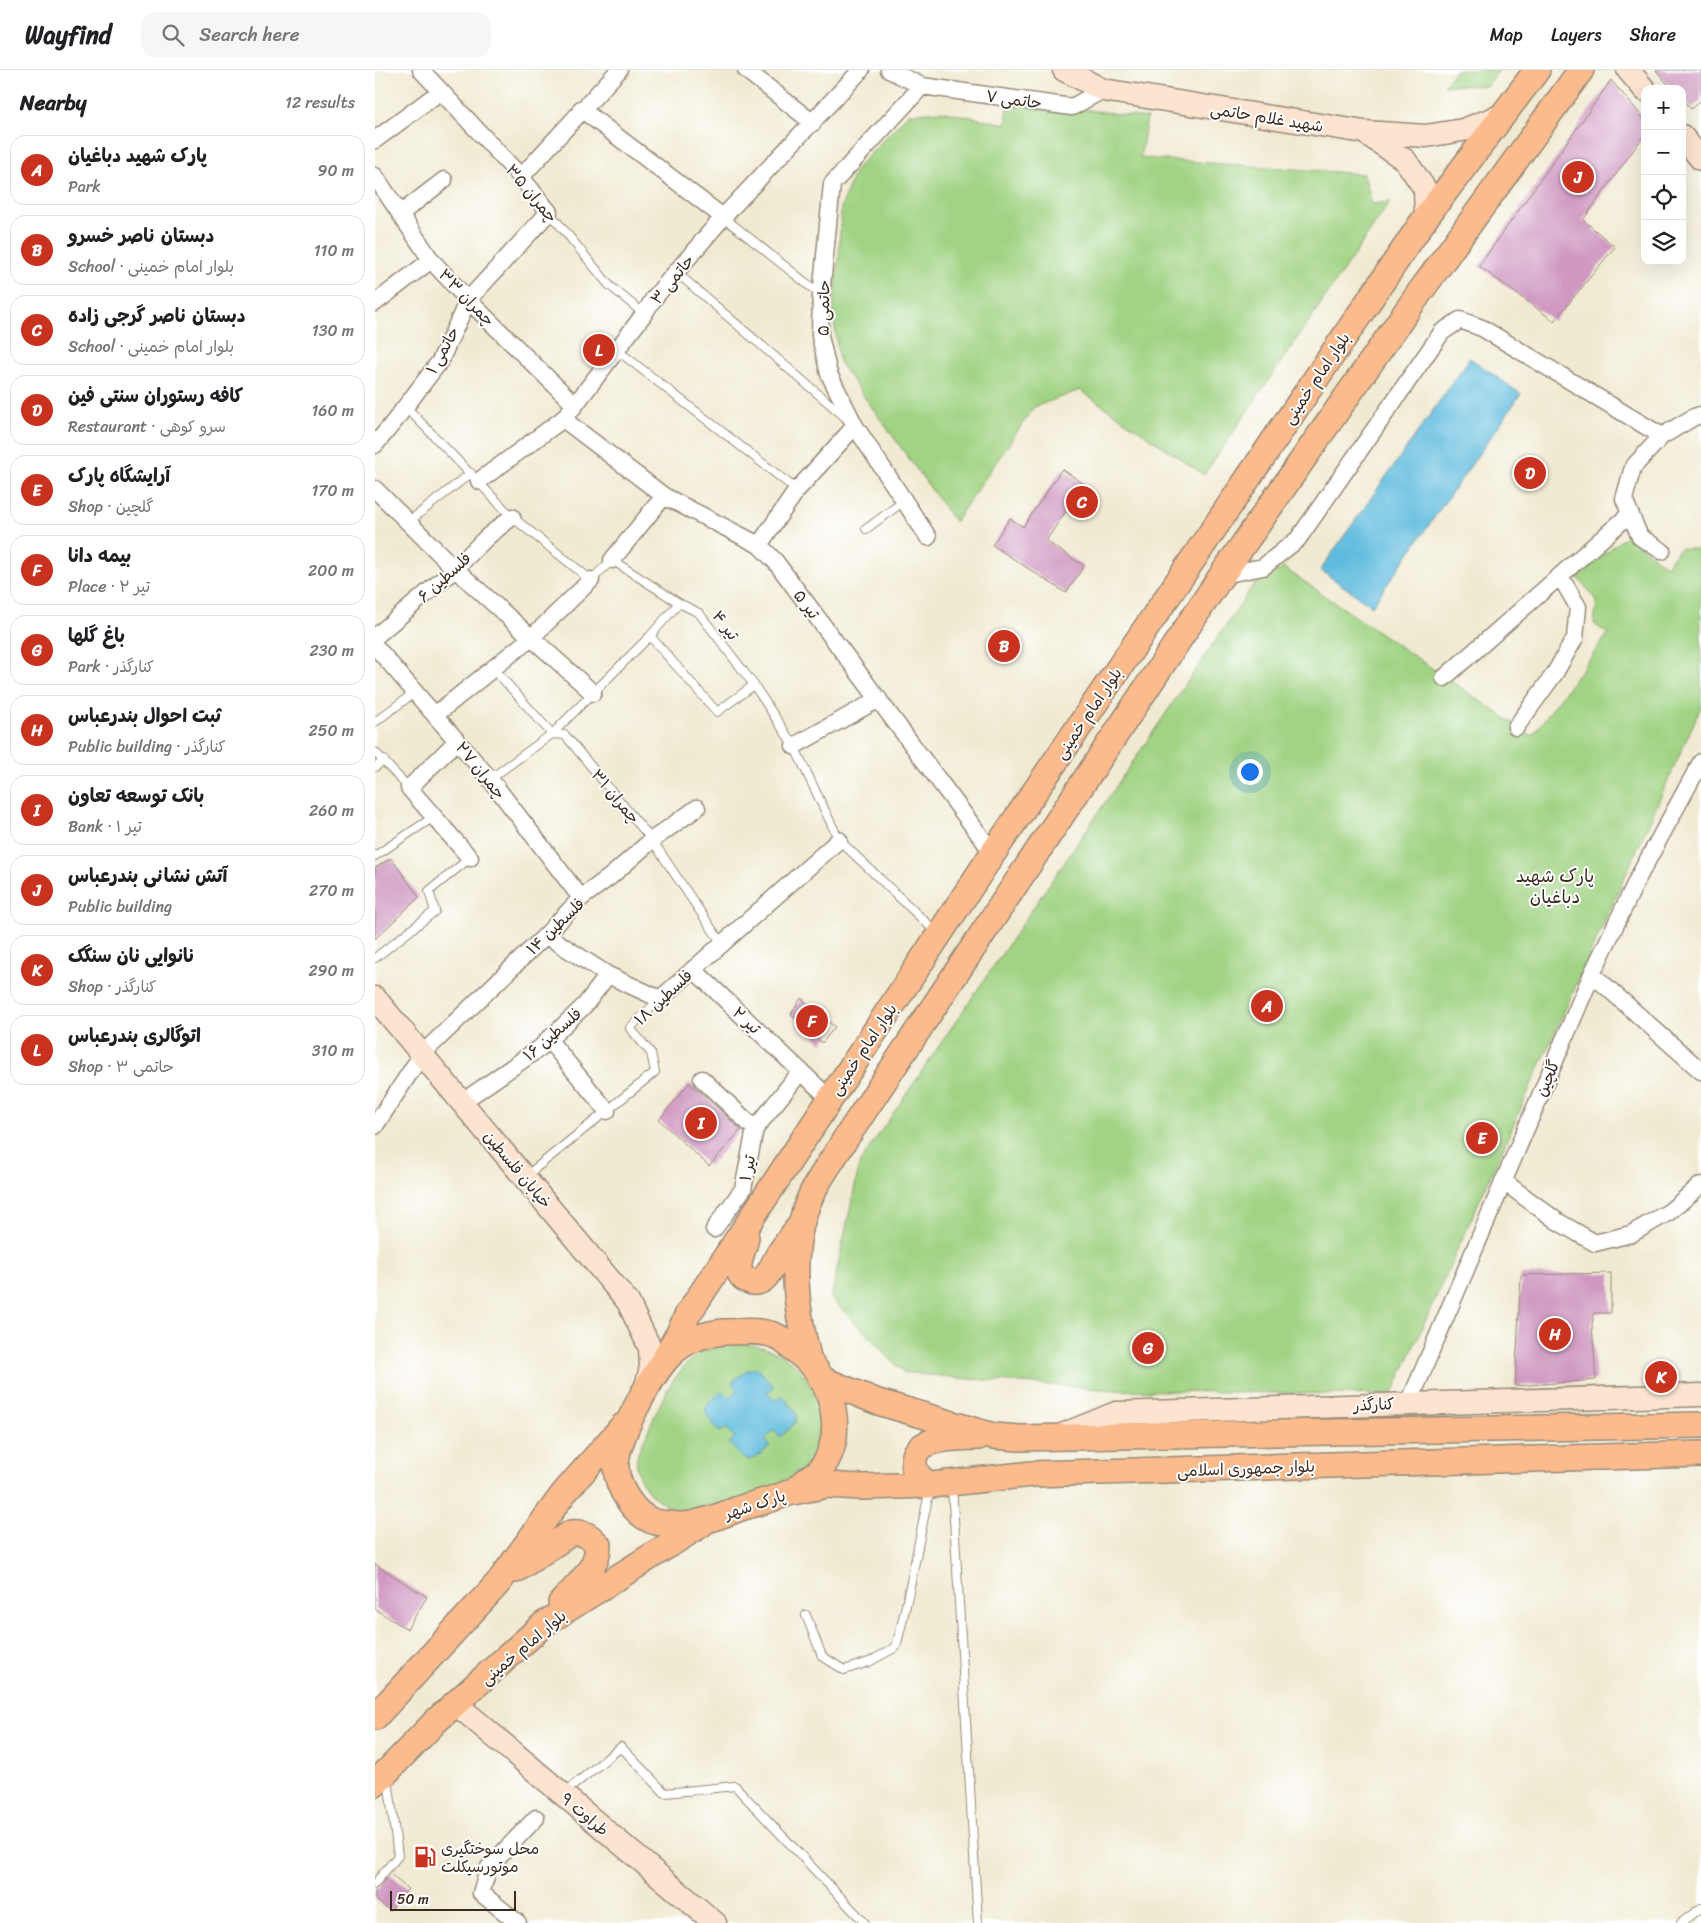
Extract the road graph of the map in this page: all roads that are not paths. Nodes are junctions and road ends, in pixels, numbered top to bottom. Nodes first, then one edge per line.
1 (421, 70) edge
2 (619, 70) edge
3 (746, 70) edge
4 (861, 70) edge
5 (889, 70) edge
6 (1064, 70) edge
7 (1537, 70) edge
8 (1581, 70) edge
9 (1628, 70) edge
10 (1641, 85) edge
11 (922, 86) junction
12 (1103, 90) junction
13 (441, 91) junction
14 (581, 109) junction
15 (1503, 115) junction
16 (813, 123) junction
17 (1364, 132) junction
18 (375, 140) edge
19 (1686, 141) edge
20 (1701, 159) edge
21 (375, 176) edge
22 (521, 177) junction
23 (445, 180) dead end
24 (549, 212) junction
25 (400, 214) junction
26 (723, 217) junction
27 (1426, 217) junction
28 (431, 260) junction
29 (676, 272) junction
30 (821, 296) junction
31 (376, 300) edge
32 (468, 300) junction
33 (644, 314) junction
34 (617, 350) junction
35 (575, 405) junction
36 (406, 407) junction
37 (1701, 415) edge
38 (563, 419) junction
39 (855, 426) junction
40 (1661, 436) junction
41 (375, 445) edge
42 (475, 477) junction
43 (375, 489) edge
44 (797, 490) junction
45 (663, 496) junction
46 (904, 501) junction
47 (1630, 514) junction
48 (512, 517) junction
49 (407, 523) junction
50 (866, 529) dead end
51 (928, 537) dead end
52 (759, 545) junction
53 (1662, 551) dead end
54 (612, 560) junction
55 (455, 569) junction
56 (1222, 575) junction
57 (1559, 576) junction
58 (591, 580) junction
59 (679, 603) junction
60 (650, 636) junction
61 (375, 637) edge
62 (532, 637) junction
63 (375, 646) edge
64 (493, 668) junction
65 (1444, 678) dead end
66 (754, 685) junction
67 (415, 692) junction
68 (593, 693) junction
69 (879, 699) junction
70 (435, 715) junction
71 (375, 722) edge
72 (1516, 727) dead end
73 (552, 734) junction
74 (457, 741) junction
75 (794, 746) junction
76 (375, 752) edge
77 (384, 760) junction
78 (1701, 762) edge
79 (375, 767) edge
80 (490, 779) junction
81 (409, 788) junction
82 (697, 808) dead end
83 (435, 816) junction
84 (652, 840) junction
85 (839, 840) junction
86 (993, 853) junction
87 (375, 856) edge
88 (470, 858) joint
89 (581, 898) junction
90 (546, 935) junction
91 (939, 935) junction
92 (722, 944) junction
93 (375, 958) edge
94 (693, 969) junction
95 (1592, 974) junction
96 (608, 975) junction
97 (375, 998) edge
98 (660, 999) junction
99 (548, 1039) junction
100 (422, 1054) junction
101 (801, 1071) junction
102 (1701, 1071) edge
103 (702, 1079) dead end
104 (830, 1099) junction
105 (461, 1102) junction
106 (607, 1111) junction
107 (375, 1126) edge
108 (755, 1129) junction
109 (524, 1177) junction
110 (1503, 1181) junction
111 (1701, 1185) edge
112 (802, 1223) junction
113 (747, 1224) junction
114 (714, 1228) dead end
115 (654, 1358) junction
116 (815, 1370) junction
117 (1701, 1395) edge
118 (1409, 1403) junction
119 (630, 1419) junction
120 (1701, 1425) edge
121 (993, 1436) junction
122 (1053, 1439) junction
123 (1701, 1454) edge
124 (942, 1484) junction
125 (793, 1492) junction
126 (714, 1517) junction
127 (499, 1582) junction
128 (806, 1615) dead end
129 (544, 1624) junction
130 (456, 1704) junction
131 (375, 1717) edge
132 (381, 1777) edge
133 (562, 1794) junction
134 (537, 1818) dead end
135 (375, 1883) edge
136 (1701, 1908) edge
137 (518, 1923) edge
138 (715, 1923) edge
139 (865, 1923) edge
140 (978, 1923) edge
141 (1681, 1923) edge

1 - 13 street, چمران ۳۵
2 - 14 street
3 - 16 street
4 - 16 street, حاتمی ۳
5 - 11 street
6 - 12 street, شهید غلام حاتمی
7 - 15 main road, بلوار امام خمینی
8 - 56 main road
9 - 10 street
11 - 12 street, حاتمی ۷
11 - 30 street, حاتمی ۵
12 - 17 street, شهید غلام حاتمی
13 - 18 street
13 - 22 street, چمران ۳۵
14 - 22 street
14 - 26 street
15 - 17 street
15 - 27 main road, بلوار امام خمینی
16 - 26 street, حاتمی ۳
17 - 27 street, شهید غلام حاتمی
19 - 20 street
21 - 25 street, چمران ۳۳
22 - 24 street, چمران ۳۵
23 - 25 street
24 - 32 street, حاتمی ۱
24 - 33 lane, چمران ۳۵
25 - 28 street, چمران ۳۳
26 - 29 street, حاتمی ۳
26 - 30 lane
27 - 86 main road, بلوار امام خمینی
28 - 31 street
28 - 32 street, چمران ۳۳
29 - 33 street, حاتمی ۳
29 - 39 lane
30 - 39 street, حاتمی ۵
32 - 35 street, چمران ۳۳
32 - 36 street, حاتمی ۱
33 - 34 street, حاتمی ۳
34 - 35 street, حاتمی ۳
34 - 44 lane
35 - 38 street, حاتمی ۳
36 - 41 street, حاتمی ۱
36 - 42 lane
37 - 40 street
38 - 42 street, حاتمی ۳
38 - 45 street, تیر ۵
39 - 44 street
39 - 46 street, حاتمی ۵
40 - 47 street
40 - 56 street
42 - 48 lane
42 - 49 lane
43 - 49 street
44 - 52 street
45 - 52 street, تیر ۵
45 - 54 street
46 - 50 lane
46 - 51 street, حاتمی ۵
47 - 53 street
47 - 57 street
48 - 55 street, فلسطین ۶
48 - 58 lane
49 - 55 street
52 - 69 street, تیر ۵
54 - 58 lane
54 - 59 lane, تیر ۴
55 - 61 street, فلسطین ۶
55 - 62 street
56 - 112 main road
57 - 65 street
57 - 72 street
58 - 62 street
59 - 60 lane
59 - 66 lane, تیر ۴
60 - 66 lane
60 - 68 lane
62 - 64 street
62 - 68 street
63 - 67 street, چمران ۲۷
64 - 70 street
64 - 73 lane, چمران ۳۱
66 - 75 lane, تیر ۴
67 - 70 street, چمران ۲۷
67 - 71 lane
68 - 73 lane
69 - 75 street
69 - 86 street, تیر ۵
70 - 74 street, چمران ۲۷
73 - 80 lane
73 - 84 lane, چمران ۳۱
74 - 80 street, چمران ۲۷
74 - 81 street
75 - 85 lane, تیر ۴
76 - 77 lane
77 - 79 lane
77 - 81 lane
78 - 95 street, گلچین
80 - 89 street, چمران ۲۷
81 - 83 street
82 - 84 street, فلسطین ۱۴
83 - 87 lane
83 - 88 street
84 - 89 street, فلسطین ۱۴
84 - 92 lane, چمران ۳۱
85 - 91 lane, تیر ۴
85 - 92 street, فلسطین ۱۸
86 - 91 main road, بلوار امام خمینی
88 - 93 lane
89 - 90 street, فلسطین ۱۴
90 - 96 street
90 - 100 street, فلسطین ۱۴
91 - 104 main road, بلوار امام خمینی
92 - 94 street, فلسطین ۱۸
94 - 98 street, فلسطین ۱۸
94 - 101 street, تیر ۲
95 - 102 street
95 - 110 street, گلچین
96 - 98 street
96 - 99 street, فلسطین ۱۶
97 - 100 street, خیابان فلسطین
98 - 106 lane, فلسطین ۱۸
99 - 105 street, فلسطین ۱۶
99 - 106 street
100 - 105 street, خیابان فلسطین
100 - 107 street, فلسطین ۱۴
101 - 104 street, تیر ۲
101 - 108 street, تیر ۱
103 - 108 street
104 - 113 main road, بلوار امام خمینی
105 - 109 street, خیابان فلسطین
106 - 109 lane, فلسطین ۱۸
108 - 114 street, تیر ۱
109 - 115 street, خیابان فلسطین
110 - 111 street
110 - 118 street, گلچین
112 - 113 main road
112 - 116 main road
113 - 115 main road, بلوار امام خمینی
115 - 116 main road, پارک شهر
115 - 119 main road, پارک شهر
116 - 121 main road, بلوار جمهوری اسلامی
116 - 125 main road, پارک شهر
117 - 118 street, کنارگذر
118 - 122 street, کنارگذر
119 - 126 main road, پارک شهر
119 - 127 main road
120 - 122 main road, بلوار جمهوری اسلامی
121 - 122 main road, بلوار جمهوری اسلامی
121 - 124 main road
123 - 124 main road, بلوار جمهوری اسلامی
124 - 125 main road, بلوار جمهوری اسلامی
124 - 128 lane
124 - 140 lane
125 - 126 main road, پارک شهر
126 - 129 main road, بلوار امام خمینی
127 - 129 main road
127 - 131 main road
129 - 130 main road, بلوار امام خمینی
130 - 132 main road, بلوار امام خمینی
130 - 133 street, طراوت ۹
132 - 135 lane
133 - 138 street, طراوت ۹
133 - 139 lane
134 - 137 street
136 - 141 lane

